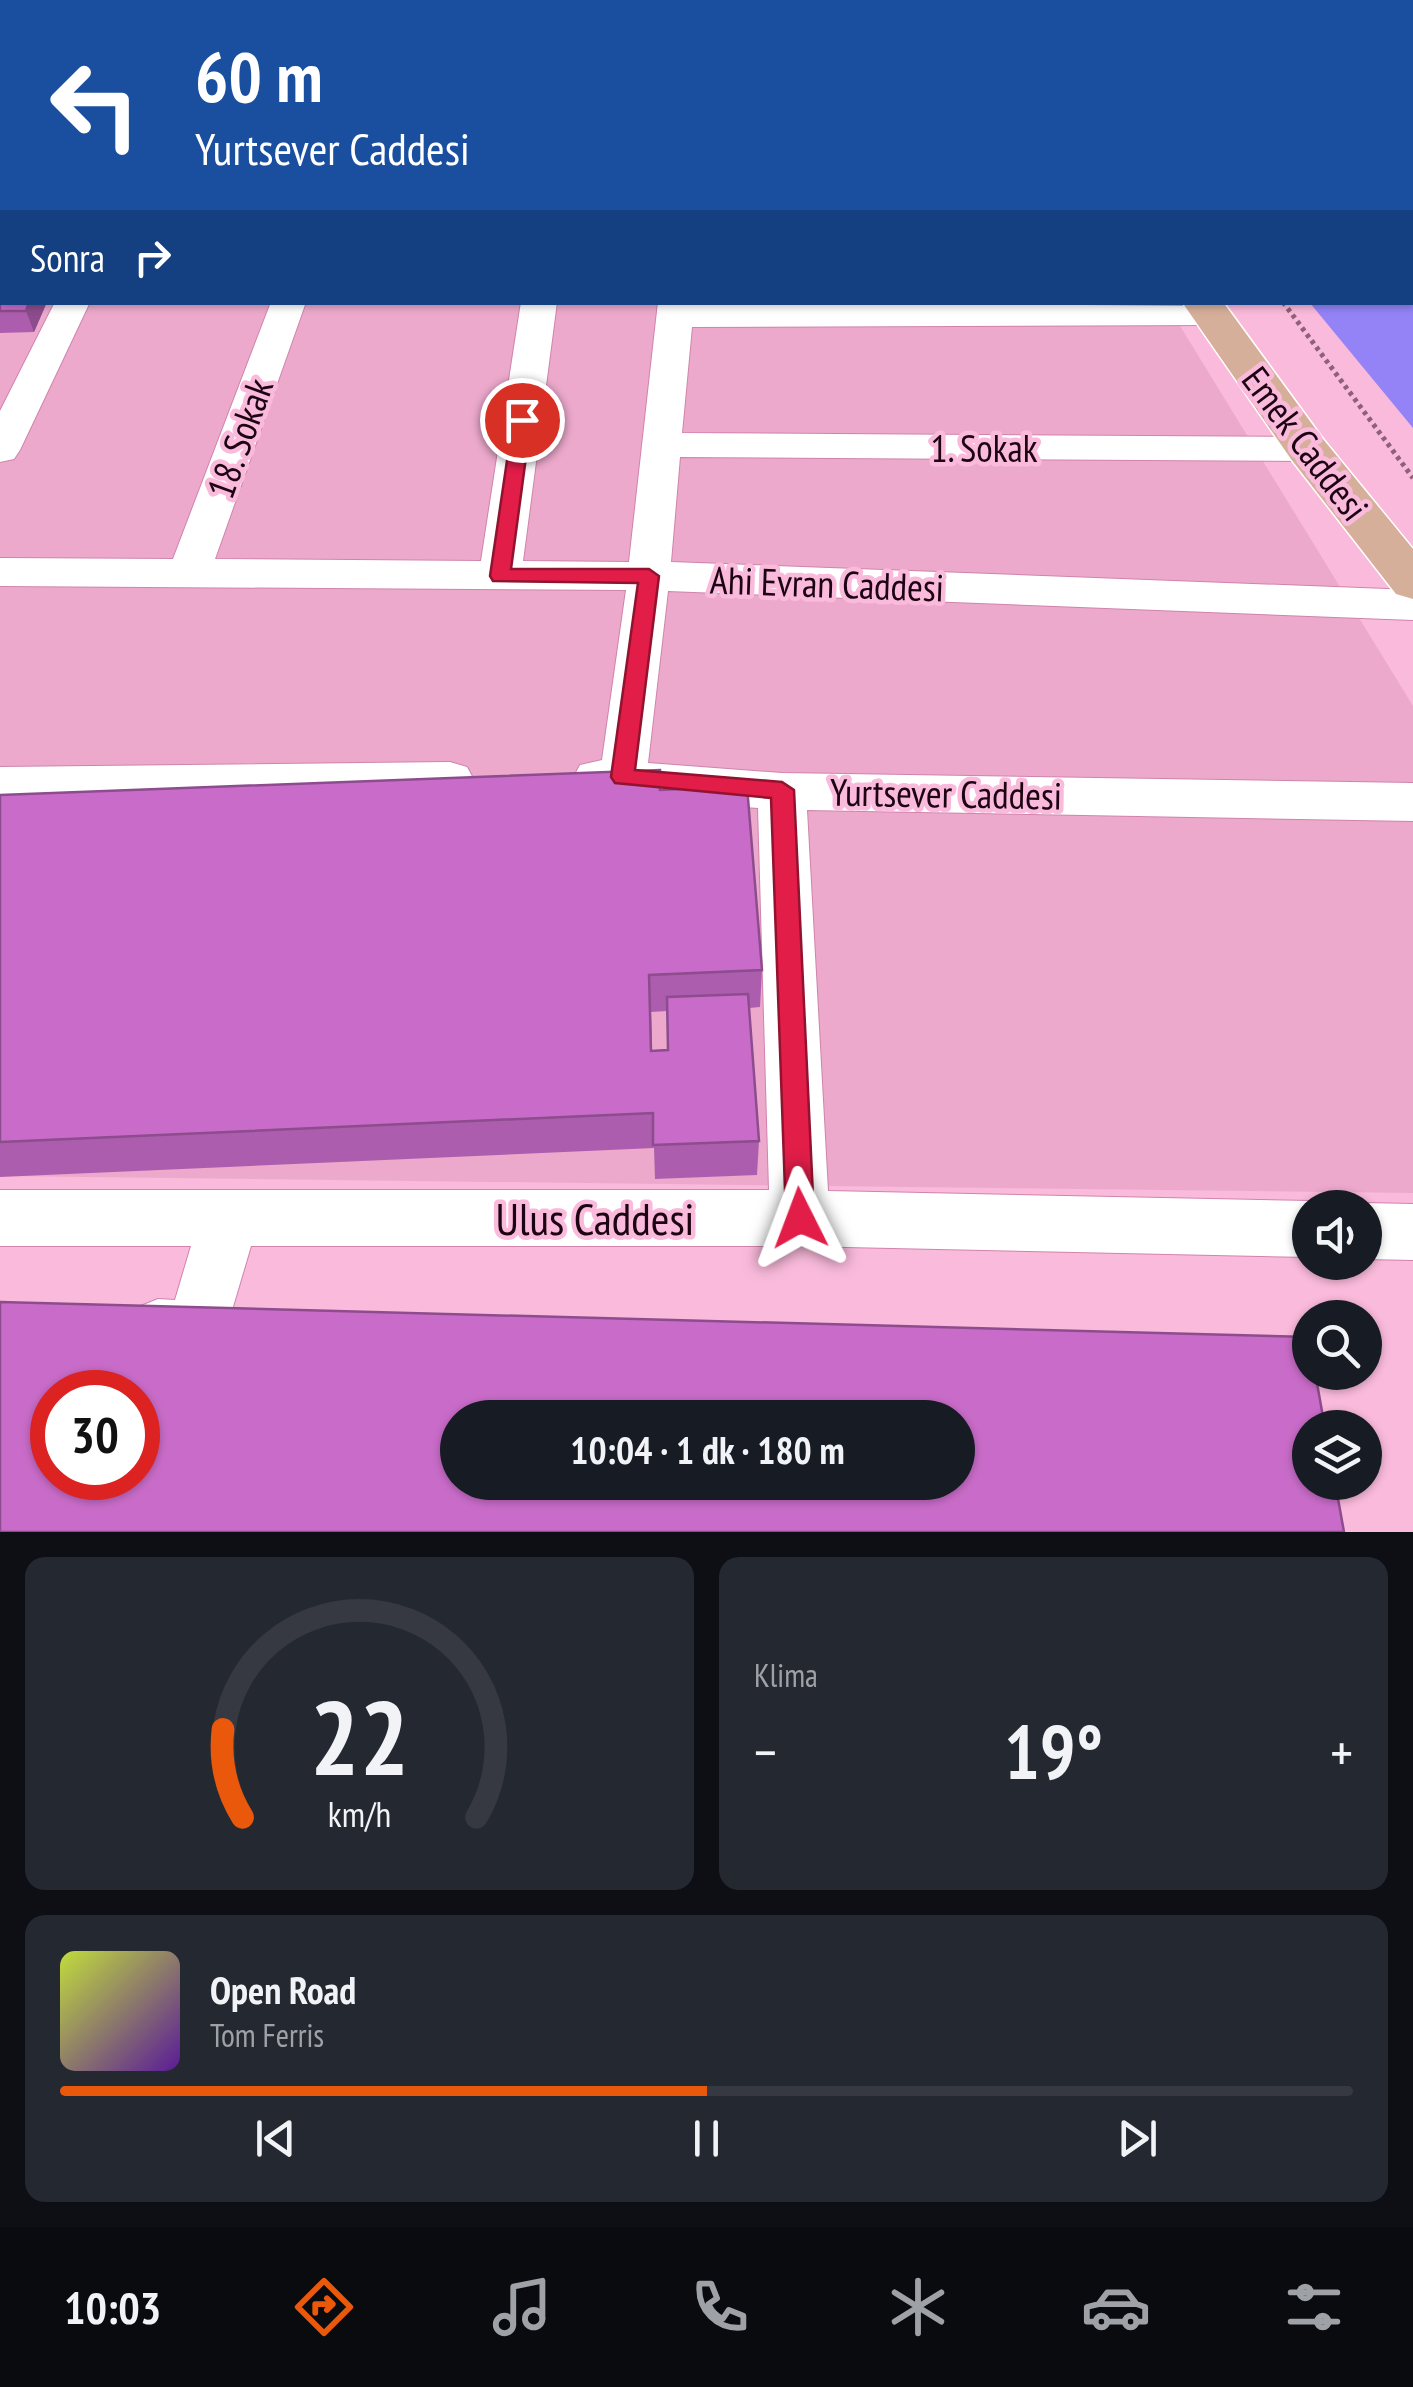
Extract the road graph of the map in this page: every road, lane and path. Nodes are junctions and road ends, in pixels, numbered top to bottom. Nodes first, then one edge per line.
1 (72, 305) edge
2 (288, 305) edge
3 (538, 305) edge
4 (1285, 305) edge
5 (1206, 308) edge
6 (676, 309) edge
7 (660, 445) junction
8 (1307, 449) junction
9 (0, 450) edge
10 (1413, 478) edge
11 (0, 572) edge
12 (189, 573) junction
13 (500, 576) junction
14 (649, 576) junction
15 (1413, 582) edge
16 (1413, 605) edge
17 (623, 777) junction
18 (544, 778) edge
19 (486, 779) edge
20 (782, 790) junction
21 (5, 798) edge
22 (1413, 802) edge
23 (0, 1218) edge
24 (230, 1218) junction
25 (800, 1218) junction
26 (1292, 1229) edge
27 (1382, 1231) edge
28 (1413, 1232) edge
29 (98, 1328) edge

1 - 9 street
2 - 12 street, 18. Sokak
3 - 13 street
4 - 10 path
5 - 6 street
5 - 8 main road, Emek Caddesi
6 - 7 street
7 - 8 street, 1. Sokak
7 - 14 street
8 - 15 main road, Emek Caddesi
11 - 12 street, Ahi Evran Caddesi
12 - 13 street, Ahi Evran Caddesi
13 - 14 street, Ahi Evran Caddesi
14 - 16 street, Ahi Evran Caddesi
14 - 17 street
17 - 18 street, Yurtsever Caddesi
17 - 20 street, Yurtsever Caddesi
19 - 21 street
20 - 22 street, Yurtsever Caddesi
20 - 25 street
23 - 24 street, Ulus Caddesi
24 - 25 street, Ulus Caddesi
24 - 29 street
25 - 26 street, Ulus Caddesi
27 - 28 street

